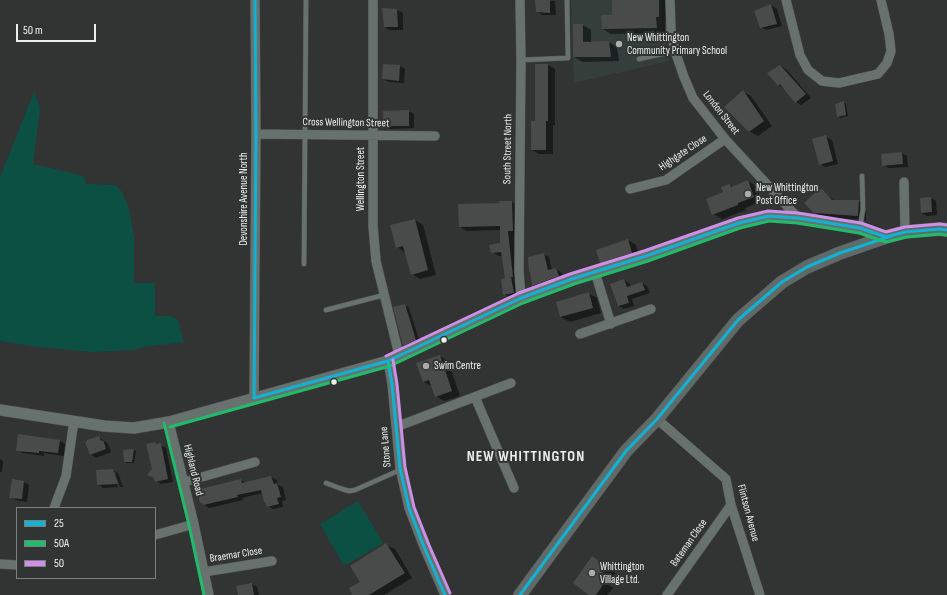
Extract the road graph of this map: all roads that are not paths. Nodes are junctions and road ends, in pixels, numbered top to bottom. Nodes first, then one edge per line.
1 (255, 0) edge
2 (306, 0) edge
3 (373, 0) edge
4 (520, 0) edge
5 (567, 0) edge
6 (670, 0) edge
7 (786, 0) edge
8 (881, 0) edge
9 (675, 50) junction
10 (639, 59) dead end
11 (521, 60) junction
12 (256, 134) junction
13 (305, 134) junction
14 (373, 135) junction
15 (435, 136) dead end
16 (725, 139) junction
17 (862, 176) dead end
18 (904, 182) dead end
19 (630, 189) dead end
20 (798, 218) junction
21 (860, 228) junction
22 (947, 230) edge
23 (905, 232) junction
24 (886, 237) junction
25 (304, 264) dead end
26 (595, 272) junction
27 (384, 295) junction
28 (521, 298) junction
29 (651, 309) dead end
30 (326, 310) dead end
31 (611, 324) junction
32 (580, 334) dead end
33 (399, 355) junction
34 (388, 361) junction
35 (511, 383) dead end
36 (475, 397) junction
37 (254, 398) junction
38 (0, 410) edge
39 (657, 419) junction
40 (74, 421) junction
41 (169, 422) junction
42 (396, 427) junction
43 (255, 462) dead end
44 (400, 470) junction
45 (184, 482) junction
46 (326, 483) dead end
47 (514, 488) dead end
48 (730, 505) junction
49 (54, 507) edge
50 (194, 524) junction
51 (156, 535) edge
52 (272, 561) dead end
53 (0, 564) edge
54 (16, 565) edge
55 (204, 572) junction
56 (209, 595) edge
57 (445, 595) edge
58 (520, 595) edge
59 (667, 595) edge
60 (760, 595) edge

1 - 12 street, Devonshire Avenue North
2 - 13 lane
3 - 14 street, Wellington Street
4 - 11 street, South Street North
5 - 11 lane
6 - 9 street, London Street
7 - 8 street
9 - 10 lane
9 - 16 street, London Street
11 - 28 street, South Street North
12 - 13 street, Cross Wellington Street
12 - 37 street, Devonshire Avenue North
13 - 14 street, Cross Wellington Street
13 - 25 lane
14 - 15 street, Cross Wellington Street
14 - 27 street, Wellington Street
16 - 19 street, Highgate Close
16 - 20 street, London Street
17 - 21 lane
18 - 23 street
20 - 21 street
20 - 26 street
21 - 24 street
22 - 23 main road
23 - 24 main road
24 - 39 main road
26 - 28 street
26 - 31 street
27 - 30 lane
27 - 33 street, Wellington Street
28 - 33 street
29 - 31 street
31 - 32 street
33 - 34 street
34 - 37 street
34 - 42 street, Stone Lane
35 - 36 street
36 - 42 street
36 - 47 street
37 - 41 street
38 - 40 street
39 - 48 street, Flintson Avenue
39 - 58 main road
40 - 41 street
40 - 49 street
41 - 45 street, Highland Road
42 - 44 street, Stone Lane
43 - 45 street
44 - 46 lane
44 - 57 street, Stone Lane
45 - 50 street, Highland Road
48 - 59 street, Bateman Close
48 - 60 street, Flintson Avenue
50 - 51 street
50 - 55 street, Highland Road
52 - 55 street, Braemar Close
53 - 54 street
55 - 56 street, Highland Road

